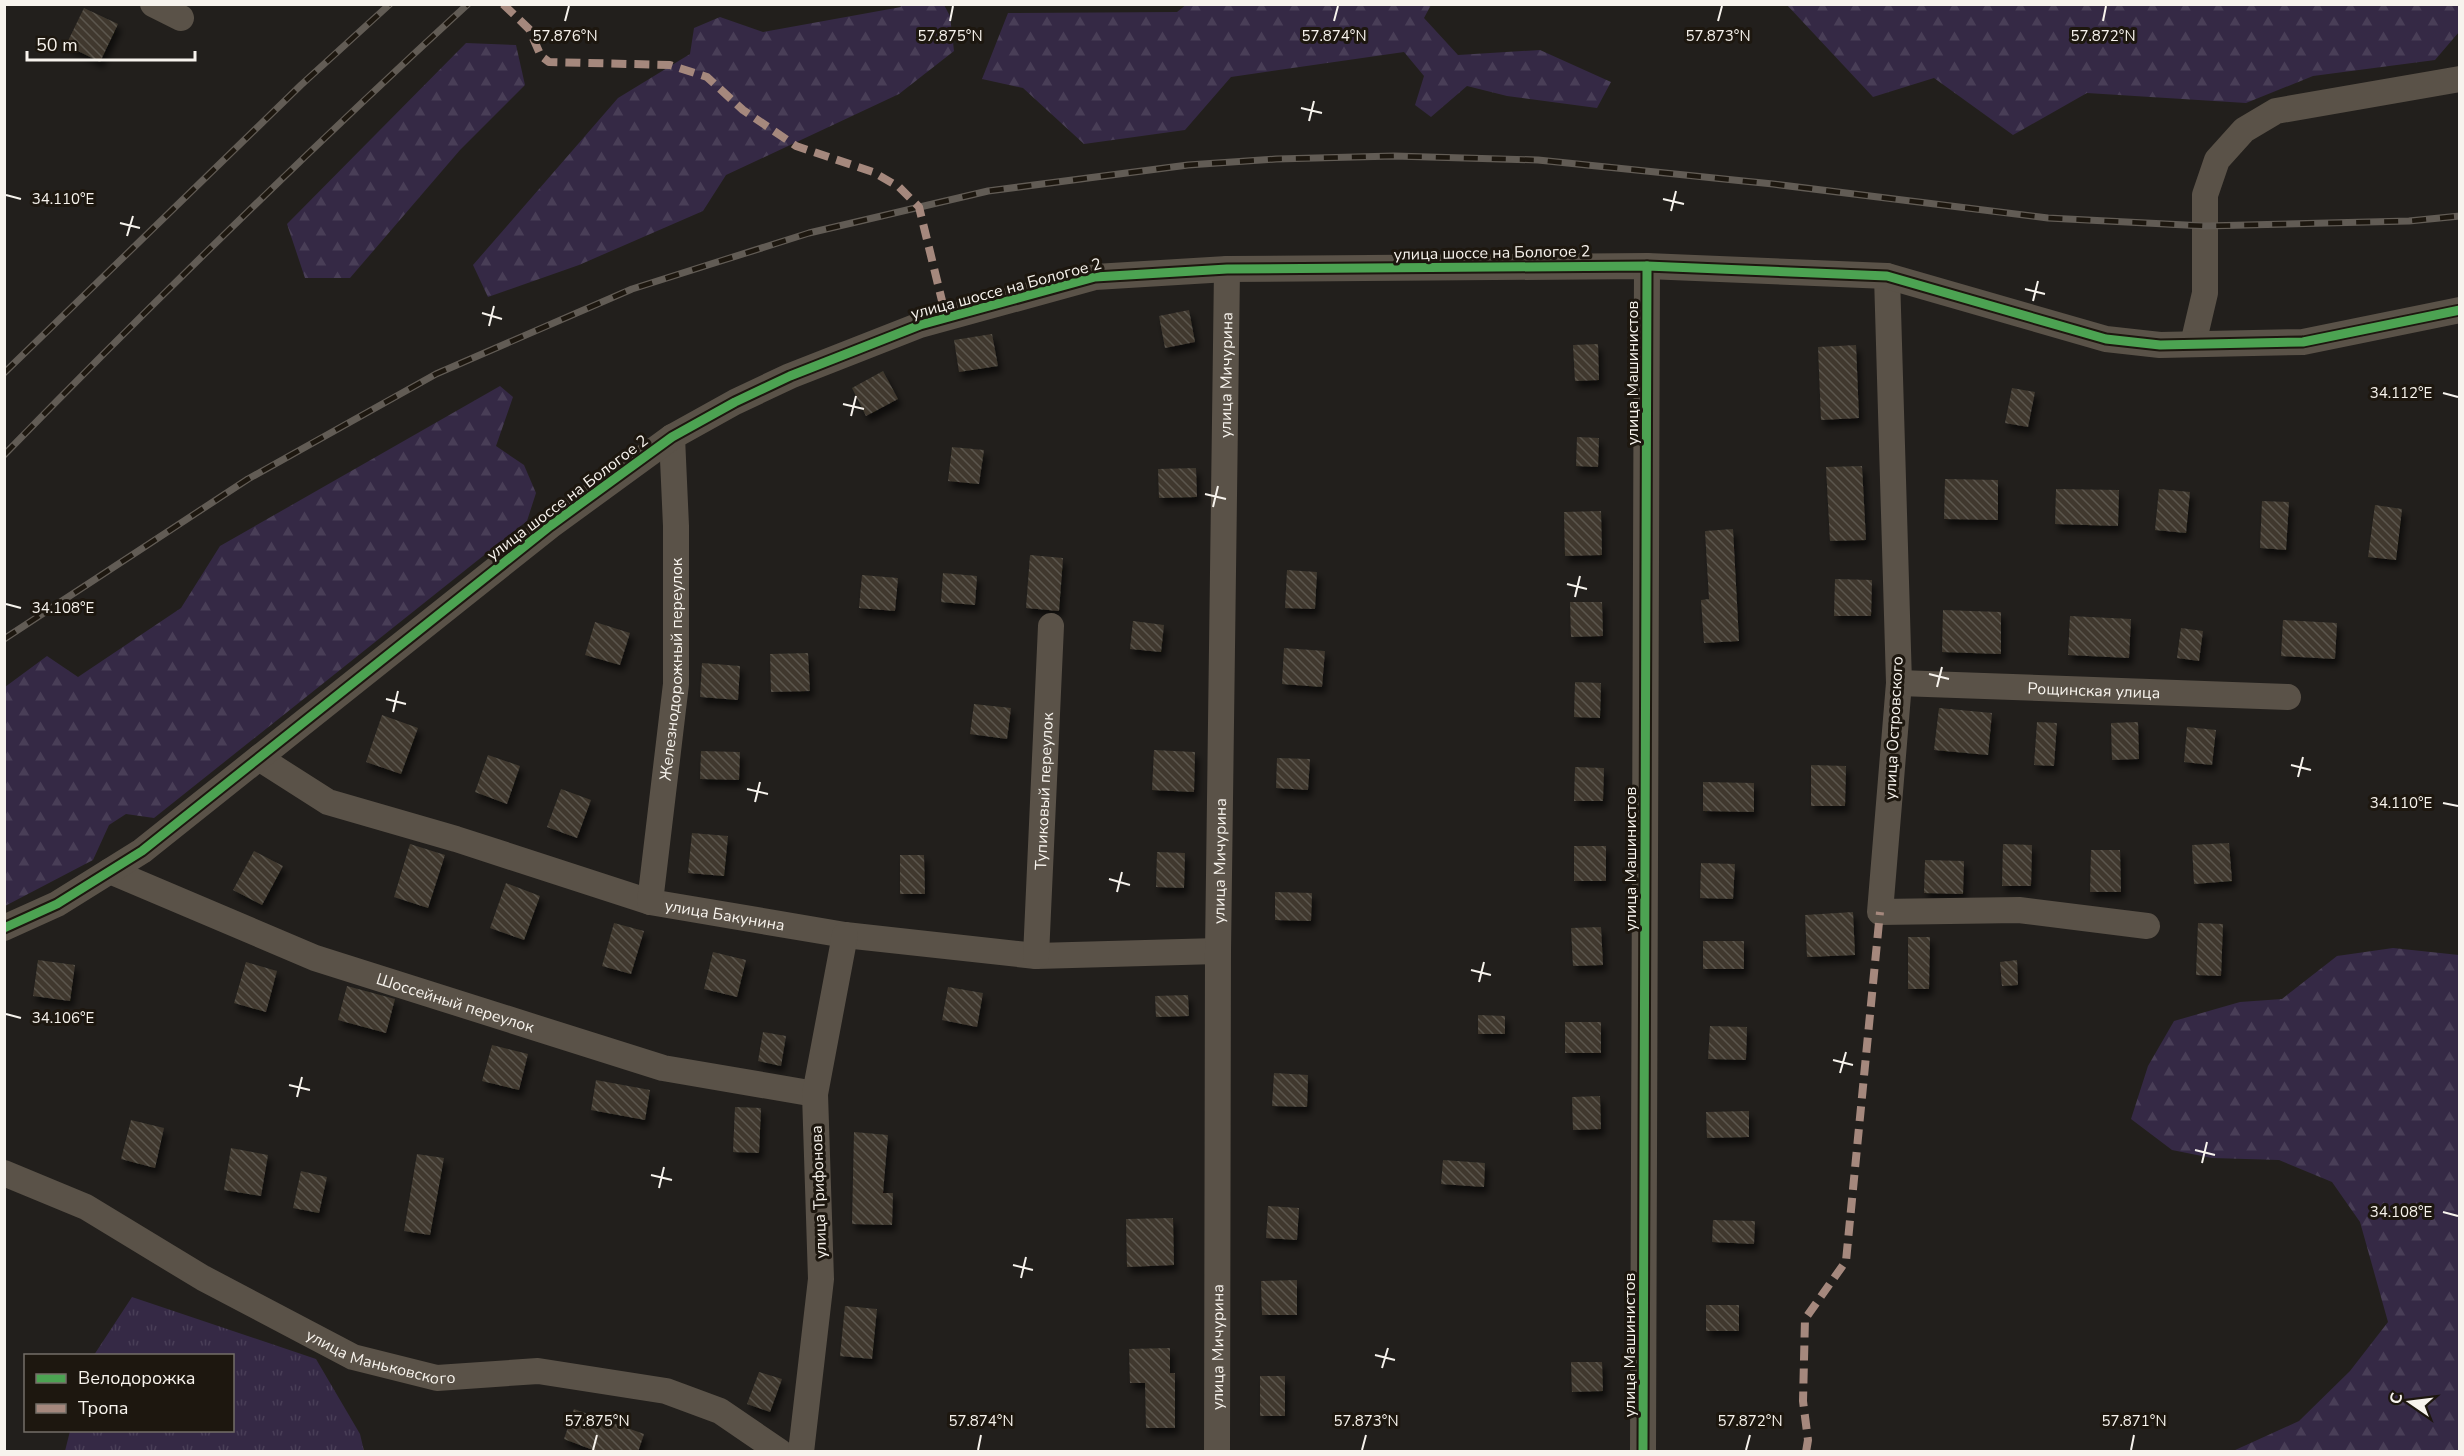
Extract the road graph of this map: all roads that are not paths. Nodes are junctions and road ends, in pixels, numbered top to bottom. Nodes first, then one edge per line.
1 (153, 4) edge
2 (181, 18) dead end
3 (2460, 79) edge
4 (1647, 266) junction
5 (1227, 270) junction
6 (1887, 276) junction
7 (2460, 310) edge
8 (2193, 344) junction
9 (672, 437) junction
10 (1051, 626) dead end
11 (1899, 683) junction
12 (2288, 697) dead end
13 (259, 758) junction
14 (110, 871) junction
15 (650, 902) junction
16 (2146, 926) dead end
17 (4, 928) edge
18 (845, 935) junction
19 (1218, 951) junction
20 (1036, 956) junction
21 (815, 1094) junction
22 (4, 1173) edge
23 (780, 1452) edge
24 (801, 1452) edge
25 (1217, 1452) edge
26 (1643, 1452) edge

1 - 2 street
3 - 8 street
4 - 5 street, улица шоссе на Бологое 2
4 - 6 street, улица шоссе на Бологое 2
4 - 26 street, улица Машинистов
5 - 9 street, улица шоссе на Бологое 2
5 - 19 street, улица Мичурина
6 - 8 street, улица шоссе на Бологое 2
6 - 11 street, улица Островского
7 - 8 street, улица шоссе на Бологое 2
9 - 13 street, улица шоссе на Бологое 2
9 - 15 street, Железнодорожный переулок
10 - 20 street, Тупиковый переулок
11 - 12 street, Рощинская улица
11 - 16 street, улица Островского
13 - 14 street, улица шоссе на Бологое 2
13 - 15 street, улица Бакунина
14 - 17 street, улица шоссе на Бологое 2
14 - 21 street, Шоссейный переулок
15 - 18 street, улица Бакунина
18 - 20 street, улица Бакунина
18 - 21 street, улица Трифонова
19 - 20 street, улица Бакунина
19 - 25 street, улица Мичурина
21 - 24 street, улица Трифонова
22 - 23 street, улица Маньковского

